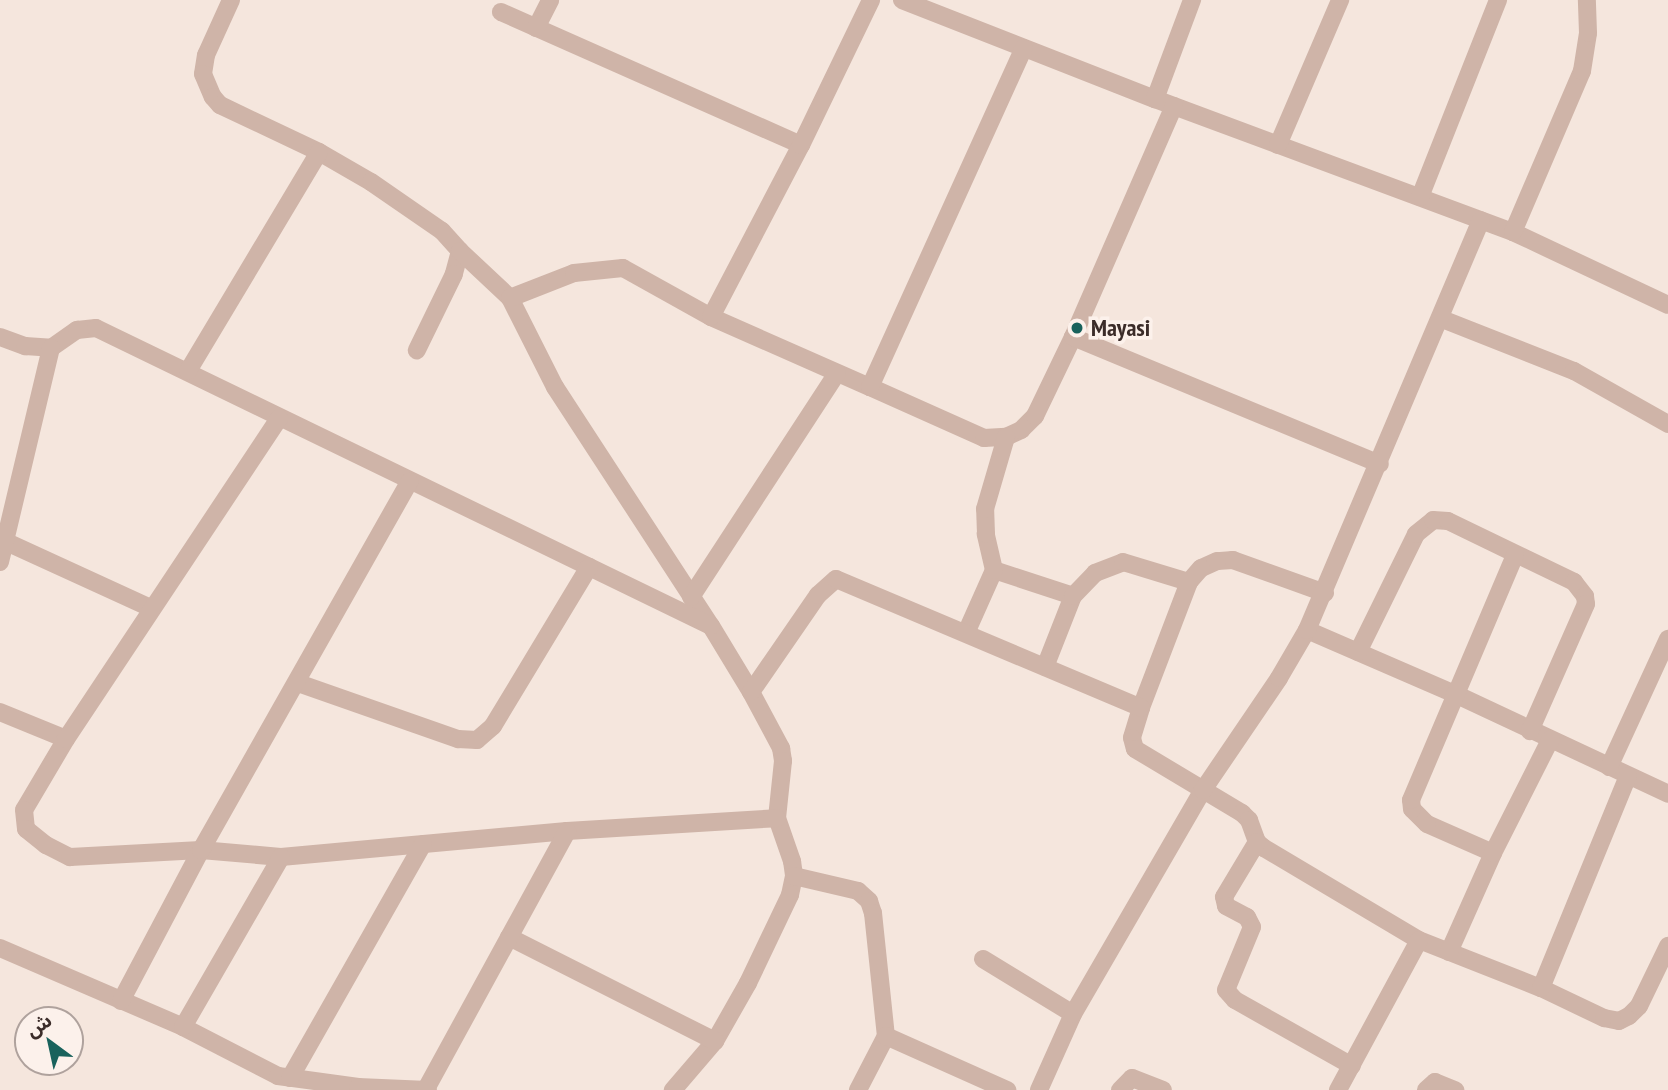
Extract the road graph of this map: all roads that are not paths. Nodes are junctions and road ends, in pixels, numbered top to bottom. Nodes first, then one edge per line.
1 (231, 0) edge
2 (550, 0) edge
3 (871, 0) edge
4 (902, 0) edge
5 (1192, 0) edge
6 (1340, 0) edge
7 (1498, 0) edge
8 (1587, 0) edge
9 (501, 12) dead end
10 (536, 28) junction
11 (1024, 48) junction
12 (1155, 99) junction
13 (1174, 106) junction
14 (801, 145) junction
15 (1278, 145) junction
16 (320, 152) junction
17 (1420, 197) junction
18 (1482, 220) junction
19 (1513, 232) junction
20 (460, 251) junction
21 (510, 298) junction
22 (1668, 305) edge
23 (711, 317) junction
24 (1442, 319) junction
25 (0, 337) edge
26 (1073, 337) junction
27 (51, 348) junction
28 (417, 350) dead end
29 (188, 371) junction
30 (837, 373) junction
31 (870, 387) junction
32 (279, 418) junction
33 (1668, 424) edge
34 (1006, 437) junction
35 (1380, 464) junction
36 (409, 482) junction
37 (3, 540) edge
38 (1514, 555) junction
39 (0, 562) edge
40 (589, 567) junction
41 (994, 570) junction
42 (1189, 582) junction
43 (1325, 593) junction
44 (1073, 596) junction
45 (691, 597) junction
46 (151, 608) junction
47 (711, 626) junction
48 (1307, 630) junction
49 (966, 633) junction
50 (1668, 639) edge
51 (1358, 652) junction
52 (1045, 667) junction
53 (298, 683) junction
54 (751, 692) junction
55 (1455, 694) junction
56 (1141, 708) junction
57 (0, 712) edge
58 (1530, 731) junction
59 (66, 739) junction
60 (1550, 740) junction
61 (1609, 767) junction
62 (1628, 776) junction
63 (1203, 790) junction
64 (1668, 794) edge
65 (777, 818) junction
66 (567, 831) junction
67 (1257, 842) junction
68 (423, 844) junction
69 (201, 850) junction
70 (1493, 853) junction
71 (281, 857) junction
72 (794, 877) junction
73 (509, 937) junction
74 (1419, 940) junction
75 (1668, 946) edge
76 (0, 948) edge
77 (1449, 952) junction
78 (983, 959) dead end
79 (1541, 988) junction
80 (121, 1001) junction
81 (1073, 1014) junction
82 (183, 1027) junction
83 (886, 1036) junction
84 (715, 1041) junction
85 (1352, 1066) junction
86 (281, 1081) edge
87 (427, 1090) edge
88 (673, 1090) edge
89 (858, 1090) edge
90 (1007, 1090) edge
91 (1039, 1090) edge
92 (1120, 1090) edge
93 (1163, 1090) edge
94 (1338, 1090) edge
95 (1426, 1090) edge
96 (1455, 1090) edge

1 - 16 street
2 - 10 street
3 - 14 street
4 - 11 street
5 - 12 street
6 - 15 street
7 - 17 street
8 - 19 street
9 - 10 street
10 - 14 street
11 - 12 street
11 - 31 street
12 - 13 street
13 - 15 street
13 - 26 street
14 - 23 street
15 - 17 street
16 - 20 street
16 - 29 street
17 - 18 street
18 - 19 street
18 - 24 street
19 - 22 street
20 - 21 street
20 - 28 street
21 - 23 street
21 - 45 street
23 - 30 street
24 - 33 street
24 - 35 street
25 - 27 street
26 - 34 street
26 - 35 street
27 - 29 street
27 - 37 street
29 - 32 street
30 - 31 street
30 - 45 street
31 - 34 street
32 - 36 street
32 - 46 street
34 - 41 street
35 - 43 street
36 - 40 street
36 - 53 street
37 - 39 street
37 - 46 street
38 - 51 street
38 - 55 street
38 - 58 street
40 - 47 street
40 - 53 street
41 - 44 street
41 - 49 street
42 - 43 street
42 - 44 street
42 - 56 street
43 - 48 street
44 - 52 street
45 - 47 street
46 - 59 street
47 - 54 street
48 - 51 street
48 - 63 street
49 - 52 street
49 - 54 street
50 - 61 street
51 - 55 street
52 - 56 street
53 - 69 street
54 - 65 street
55 - 58 street
55 - 70 street
56 - 63 street
57 - 59 street
58 - 60 street
59 - 69 street
60 - 61 street
60 - 70 street
61 - 62 street
62 - 64 street
62 - 79 street
63 - 67 street
63 - 81 street
65 - 66 street
65 - 72 street
66 - 68 street
66 - 73 street
67 - 74 street
67 - 85 street
68 - 71 street
68 - 86 street
69 - 71 street
69 - 80 street
70 - 77 street
71 - 82 street
72 - 83 street
72 - 84 street
73 - 84 street
73 - 87 street
74 - 77 street
74 - 85 street
75 - 79 street
76 - 80 street
77 - 79 street
78 - 81 street
80 - 82 street
81 - 91 street
82 - 86 street
83 - 89 street
83 - 90 street
84 - 88 street
85 - 94 street
86 - 87 street
92 - 93 street
95 - 96 street

